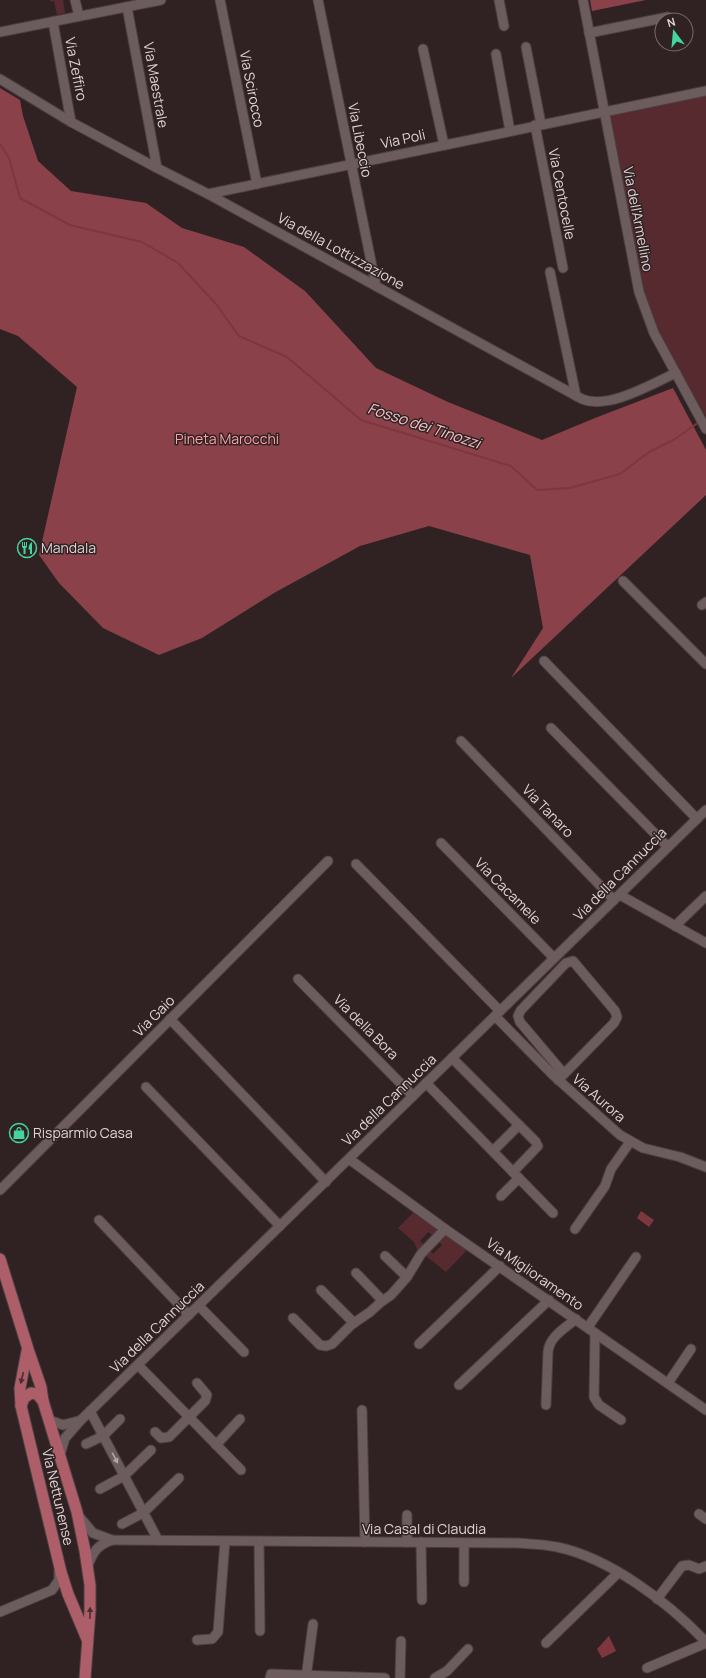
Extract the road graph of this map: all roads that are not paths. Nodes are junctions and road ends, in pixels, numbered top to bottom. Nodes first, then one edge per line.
1 (75, 0) edge
2 (161, 0) edge
3 (220, 0) edge
4 (318, 0) edge
5 (499, 0) edge
6 (583, 0) edge
7 (127, 7) junction
8 (79, 16) junction
9 (654, 17) edge
10 (53, 22) junction
11 (504, 26) dead end
12 (589, 30) junction
13 (0, 32) edge
14 (526, 47) dead end
15 (423, 49) dead end
16 (496, 54) dead end
17 (0, 79) edge
18 (706, 90) edge
19 (604, 111) junction
20 (71, 122) junction
21 (538, 125) junction
22 (510, 131) junction
23 (444, 145) junction
24 (351, 165) junction
25 (157, 168) junction
26 (257, 184) junction
27 (208, 194) junction
28 (563, 268) dead end
29 (550, 272) dead end
30 (376, 286) junction
31 (676, 373) junction
32 (576, 396) junction
33 (706, 429) edge
34 (623, 581) dead end
35 (544, 662) dead end
36 (706, 664) edge
37 (551, 728) dead end
38 (461, 741) dead end
39 (706, 810) edge
40 (697, 819) junction
41 (441, 843) dead end
42 (668, 847) junction
43 (328, 861) dead end
44 (356, 864) dead end
45 (706, 896) edge
46 (617, 898) junction
47 (675, 926) junction
48 (706, 943) edge
49 (554, 958) junction
50 (298, 978) dead end
51 (497, 1014) junction
52 (170, 1019) junction
53 (452, 1058) junction
54 (561, 1077) junction
55 (426, 1083) junction
56 (146, 1087) dead end
57 (413, 1096) junction
58 (519, 1125) junction
59 (630, 1142) junction
60 (493, 1152) junction
61 (349, 1159) junction
62 (706, 1167) edge
63 (516, 1175) junction
64 (326, 1182) junction
65 (0, 1190) edge
66 (501, 1196) dead end
67 (553, 1213) dead end
68 (99, 1220) dead end
69 (280, 1226) junction
70 (445, 1229) junction
71 (575, 1230) dead end
72 (386, 1256) dead end
73 (636, 1256) dead end
74 (0, 1259) edge
75 (500, 1266) junction
76 (356, 1273) dead end
77 (407, 1277) junction
78 (321, 1290) dead end
79 (382, 1300) junction
80 (549, 1300) junction
81 (199, 1306) junction
82 (189, 1315) junction
83 (293, 1318) dead end
84 (576, 1319) junction
85 (354, 1323) junction
86 (588, 1327) junction
87 (595, 1333) junction
88 (419, 1344) dead end
89 (28, 1349) junction
90 (691, 1349) dead end
91 (244, 1352) dead end
92 (138, 1365) junction
93 (197, 1383) dead end
94 (668, 1383) junction
95 (459, 1385) dead end
96 (43, 1401) junction
97 (546, 1405) dead end
98 (21, 1406) junction
99 (362, 1410) dead end
100 (706, 1410) edge
101 (90, 1411) junction
102 (189, 1417) junction
103 (120, 1419) dead end
104 (240, 1419) dead end
105 (49, 1420) junction
106 (621, 1420) dead end
107 (80, 1421) junction
108 (154, 1432) dead end
109 (103, 1436) junction
110 (86, 1444) dead end
111 (216, 1445) junction
112 (151, 1450) dead end
113 (60, 1455) junction
114 (241, 1470) dead end
115 (124, 1476) junction
116 (178, 1478) dead end
117 (100, 1489) dead end
118 (77, 1512) junction
119 (143, 1513) junction
120 (407, 1515) dead end
121 (122, 1524) dead end
122 (112, 1540) junction
123 (158, 1540) junction
124 (225, 1541) junction
125 (259, 1541) junction
126 (365, 1542) junction
127 (407, 1542) junction
128 (421, 1542) junction
129 (464, 1543) junction
130 (57, 1558) junction
131 (706, 1566) edge
132 (87, 1567) junction
133 (618, 1573) junction
134 (464, 1582) dead end
135 (90, 1585) junction
136 (68, 1593) junction
137 (46, 1594) junction
138 (657, 1599) junction
139 (422, 1600) dead end
140 (0, 1612) edge
141 (313, 1624) dead end
142 (260, 1631) dead end
143 (197, 1640) dead end
144 (401, 1641) dead end
145 (88, 1642) junction
146 (546, 1643) dead end
147 (706, 1643) edge
148 (468, 1649) dead end
149 (647, 1668) dead end
150 (306, 1677) edge
151 (85, 1678) edge
152 (270, 1678) edge
153 (385, 1678) edge
154 (400, 1678) edge
155 (435, 1678) edge

1 - 8 street
2 - 7 street
3 - 26 street, Via Scirocco
4 - 24 street, Via Libeccio
5 - 11 street
6 - 12 street, Via dell'Armellino
7 - 8 street
7 - 25 street, Via Maestrale
8 - 10 street
9 - 12 street
10 - 13 street
10 - 20 street, Via Zeffiro
12 - 19 street, Via dell'Armellino
14 - 21 street, Via Centocelle
15 - 23 street
16 - 22 street
17 - 20 street, Via della Lottizzazione
18 - 19 street, Via Poli
19 - 21 street, Via Poli
19 - 31 street, Via dell'Armellino
20 - 25 street, Via della Lottizzazione
21 - 22 street, Via Poli
21 - 28 street, Via Centocelle
22 - 23 street, Via Poli
23 - 24 street, Via Poli
24 - 26 street, Via Poli
24 - 30 street, Via Libeccio
25 - 27 street, Via della Lottizzazione
26 - 27 street, Via Poli
27 - 30 street, Via della Lottizzazione
29 - 32 street
30 - 32 street, Via della Lottizzazione
31 - 32 street, Via della Lottizzazione
31 - 33 street, Via dell'Armellino
34 - 36 street
35 - 40 street
37 - 42 street
38 - 46 street, Via Tanaro
39 - 40 street, Via della Cannuccia
40 - 42 street, Via della Cannuccia
41 - 49 street, Via Cacamele
42 - 46 street, Via della Cannuccia
43 - 52 street, Via Gaio
44 - 51 street, Via Aurora
45 - 47 street
46 - 47 street, Via Tanaro
46 - 49 street, Via della Cannuccia
47 - 48 street, Via Tanaro
49 - 51 street, Via della Cannuccia
50 - 57 street, Via della Bora
51 - 53 street, Via della Cannuccia
51 - 54 street, Via Aurora
52 - 64 street
52 - 65 street, Via Gaio
53 - 55 street, Via della Cannuccia
53 - 58 street
54 - 54 street
54 - 59 street, Via Aurora
55 - 57 street, Via della Cannuccia
55 - 60 street
56 - 69 street
57 - 61 street, Via della Cannuccia
58 - 60 street
58 - 63 street
59 - 62 street, Via Aurora
59 - 71 street
60 - 63 street
61 - 64 street, Via della Cannuccia
61 - 70 street, Via Miglioramento
63 - 66 street
63 - 67 street
64 - 69 street, Via della Cannuccia
68 - 82 street
69 - 81 street, Via della Cannuccia
70 - 75 street, Via Miglioramento
70 - 77 street
72 - 77 street
73 - 86 street
74 - 89 main road, Via Nettunense
75 - 80 street, Via Miglioramento
75 - 88 street
76 - 79 street
77 - 79 street
78 - 85 street
79 - 85 street
80 - 84 street, Via Miglioramento
80 - 95 street
81 - 82 street, Via della Cannuccia
81 - 91 street
82 - 92 street, Via della Cannuccia
83 - 85 street
84 - 86 street, Via Miglioramento
84 - 97 street
86 - 87 street, Via Miglioramento
87 - 94 street, Via Miglioramento
87 - 106 street
89 - 96 main road, Via Nettunense
89 -> 98 main road, Via Nettunense
90 - 94 street
92 - 101 street, Via della Cannuccia
92 - 102 street
93 - 102 street
94 - 100 street, Via Miglioramento
96 - 98 main road
96 - 105 main road, Via Nettunense
98 - 130 main road, Via Nettunense
99 - 126 street
101 - 107 street, Via della Cannuccia
101 - 109 street
102 - 108 street
102 - 111 street
103 - 109 street
104 - 111 street
105 - 107 street
105 - 113 main road, Via Nettunense
107 - 113 street, Via della Cannuccia
109 - 110 street
109 -> 115 street
111 - 114 street
112 - 115 street
113 - 118 main road, Via Nettunense
115 - 117 street
115 - 119 street
116 - 119 street
118 - 122 street, Via Casal di Claudia
118 - 132 main road, Via Nettunense
119 - 121 street
119 - 123 street
120 - 127 street
122 - 123 street, Via Casal di Claudia
122 - 132 street
123 - 124 street, Via Casal di Claudia
124 - 125 street, Via Casal di Claudia
124 - 143 street
125 - 126 street, Via Casal di Claudia
125 - 142 street
126 - 127 street, Via Casal di Claudia
127 - 128 street, Via Casal di Claudia
128 - 129 street, Via Casal di Claudia
128 - 139 street
129 - 133 street, Via Casal di Claudia
129 - 134 street
130 - 136 main road, Via Nettunense
130 - 137 street
131 - 138 street
132 - 135 main road, Via Nettunense
133 - 138 street, Via Casal di Claudia
133 - 146 street
135 - 136 main road
145 -> 135 main road, Via Nettunense
136 - 137 street
136 - 145 main road, Via Nettunense
137 - 140 street
138 - 147 street, Via Casal di Claudia
141 - 150 street
144 - 154 street
145 - 151 main road, Via Nettunense
147 - 149 street
148 - 155 street
150 - 152 street
150 - 153 street

